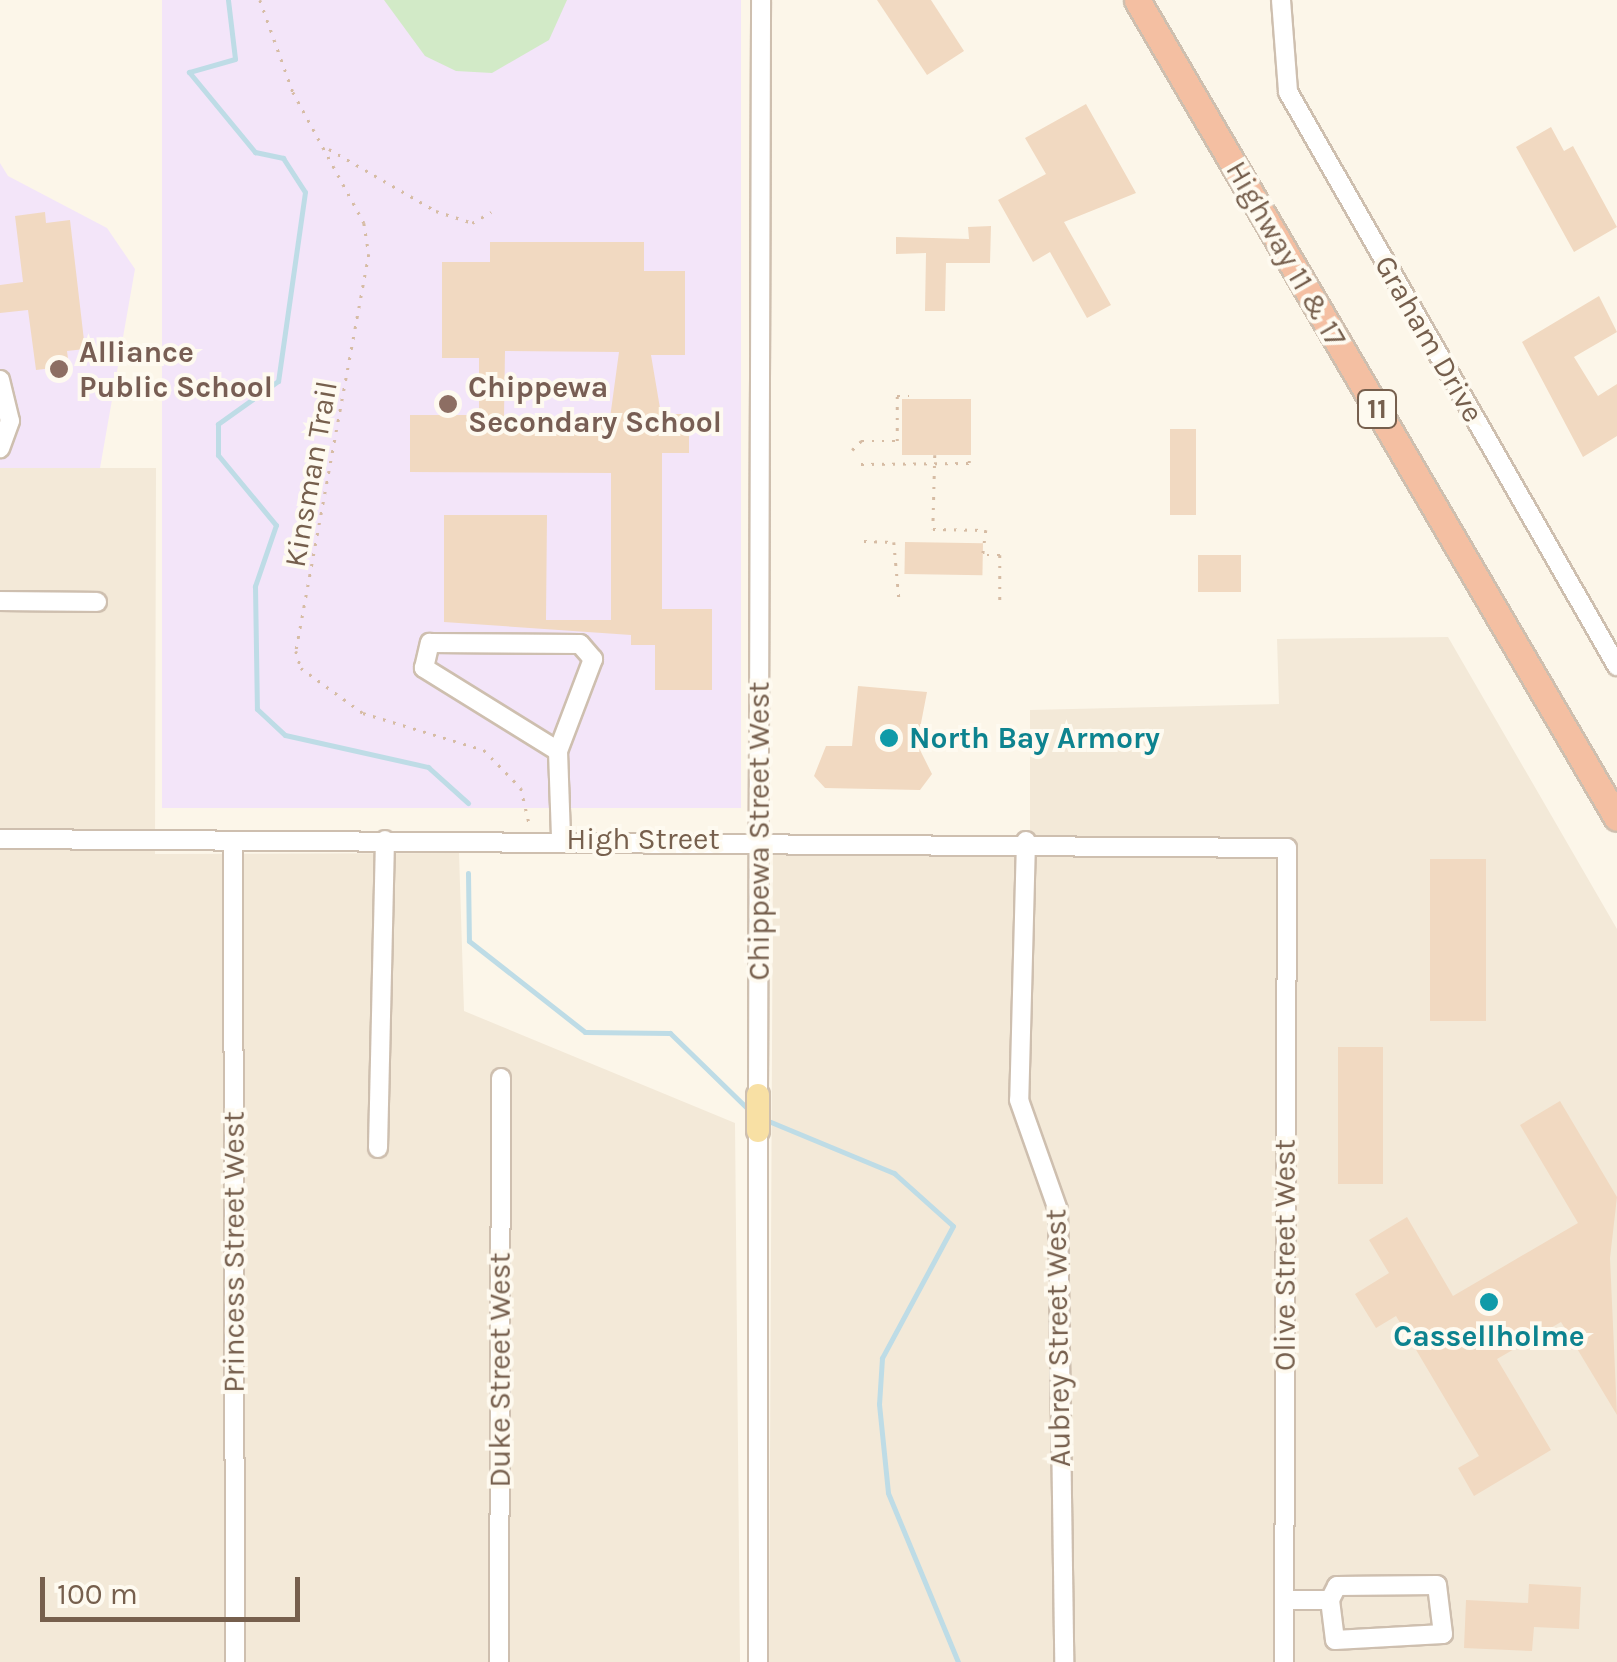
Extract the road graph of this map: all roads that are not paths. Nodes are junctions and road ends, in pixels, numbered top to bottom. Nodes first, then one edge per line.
1 (761, 0) edge
2 (1137, 0) edge
3 (1281, 0) edge
4 (2, 382) edge
5 (0, 448) edge
6 (0, 602) edge
7 (97, 602) dead end
8 (1617, 666) edge
9 (558, 751) junction
10 (1617, 818) edge
11 (760, 838) junction
12 (561, 839) junction
13 (0, 840) edge
14 (384, 840) junction
15 (1026, 841) junction
16 (234, 842) junction
17 (1287, 848) joint
18 (501, 1078) dead end
19 (758, 1094) joint
20 (758, 1131) joint
21 (378, 1148) dead end
22 (1284, 1600) junction
23 (1330, 1600) junction
24 (235, 1662) edge
25 (499, 1662) edge
26 (758, 1662) edge
27 (1064, 1662) edge
28 (1284, 1662) edge

1 - 11 street, Chippewa Street West
2 - 10 highway, Highway 11 & 17 / 11
3 - 8 street, Graham Drive
4 - 5 street
6 - 7 street
9 - 9 street
9 - 12 street
11 - 12 street, High Street
11 - 15 street, High Street
11 - 19 street, Chippewa Street West
12 - 14 street, High Street
13 - 16 street, High Street
14 - 16 street, High Street
14 - 21 street
15 - 17 street, High Street
15 - 27 street, Aubrey Street West
16 - 24 street, Princess Street West
17 - 22 street, Olive Street West
18 - 25 street, Duke Street West
19 - 20 main road, Chippewa Street West
20 - 26 street, Chippewa Street West
22 - 23 street
22 - 28 street, Olive Street West
23 - 23 street

